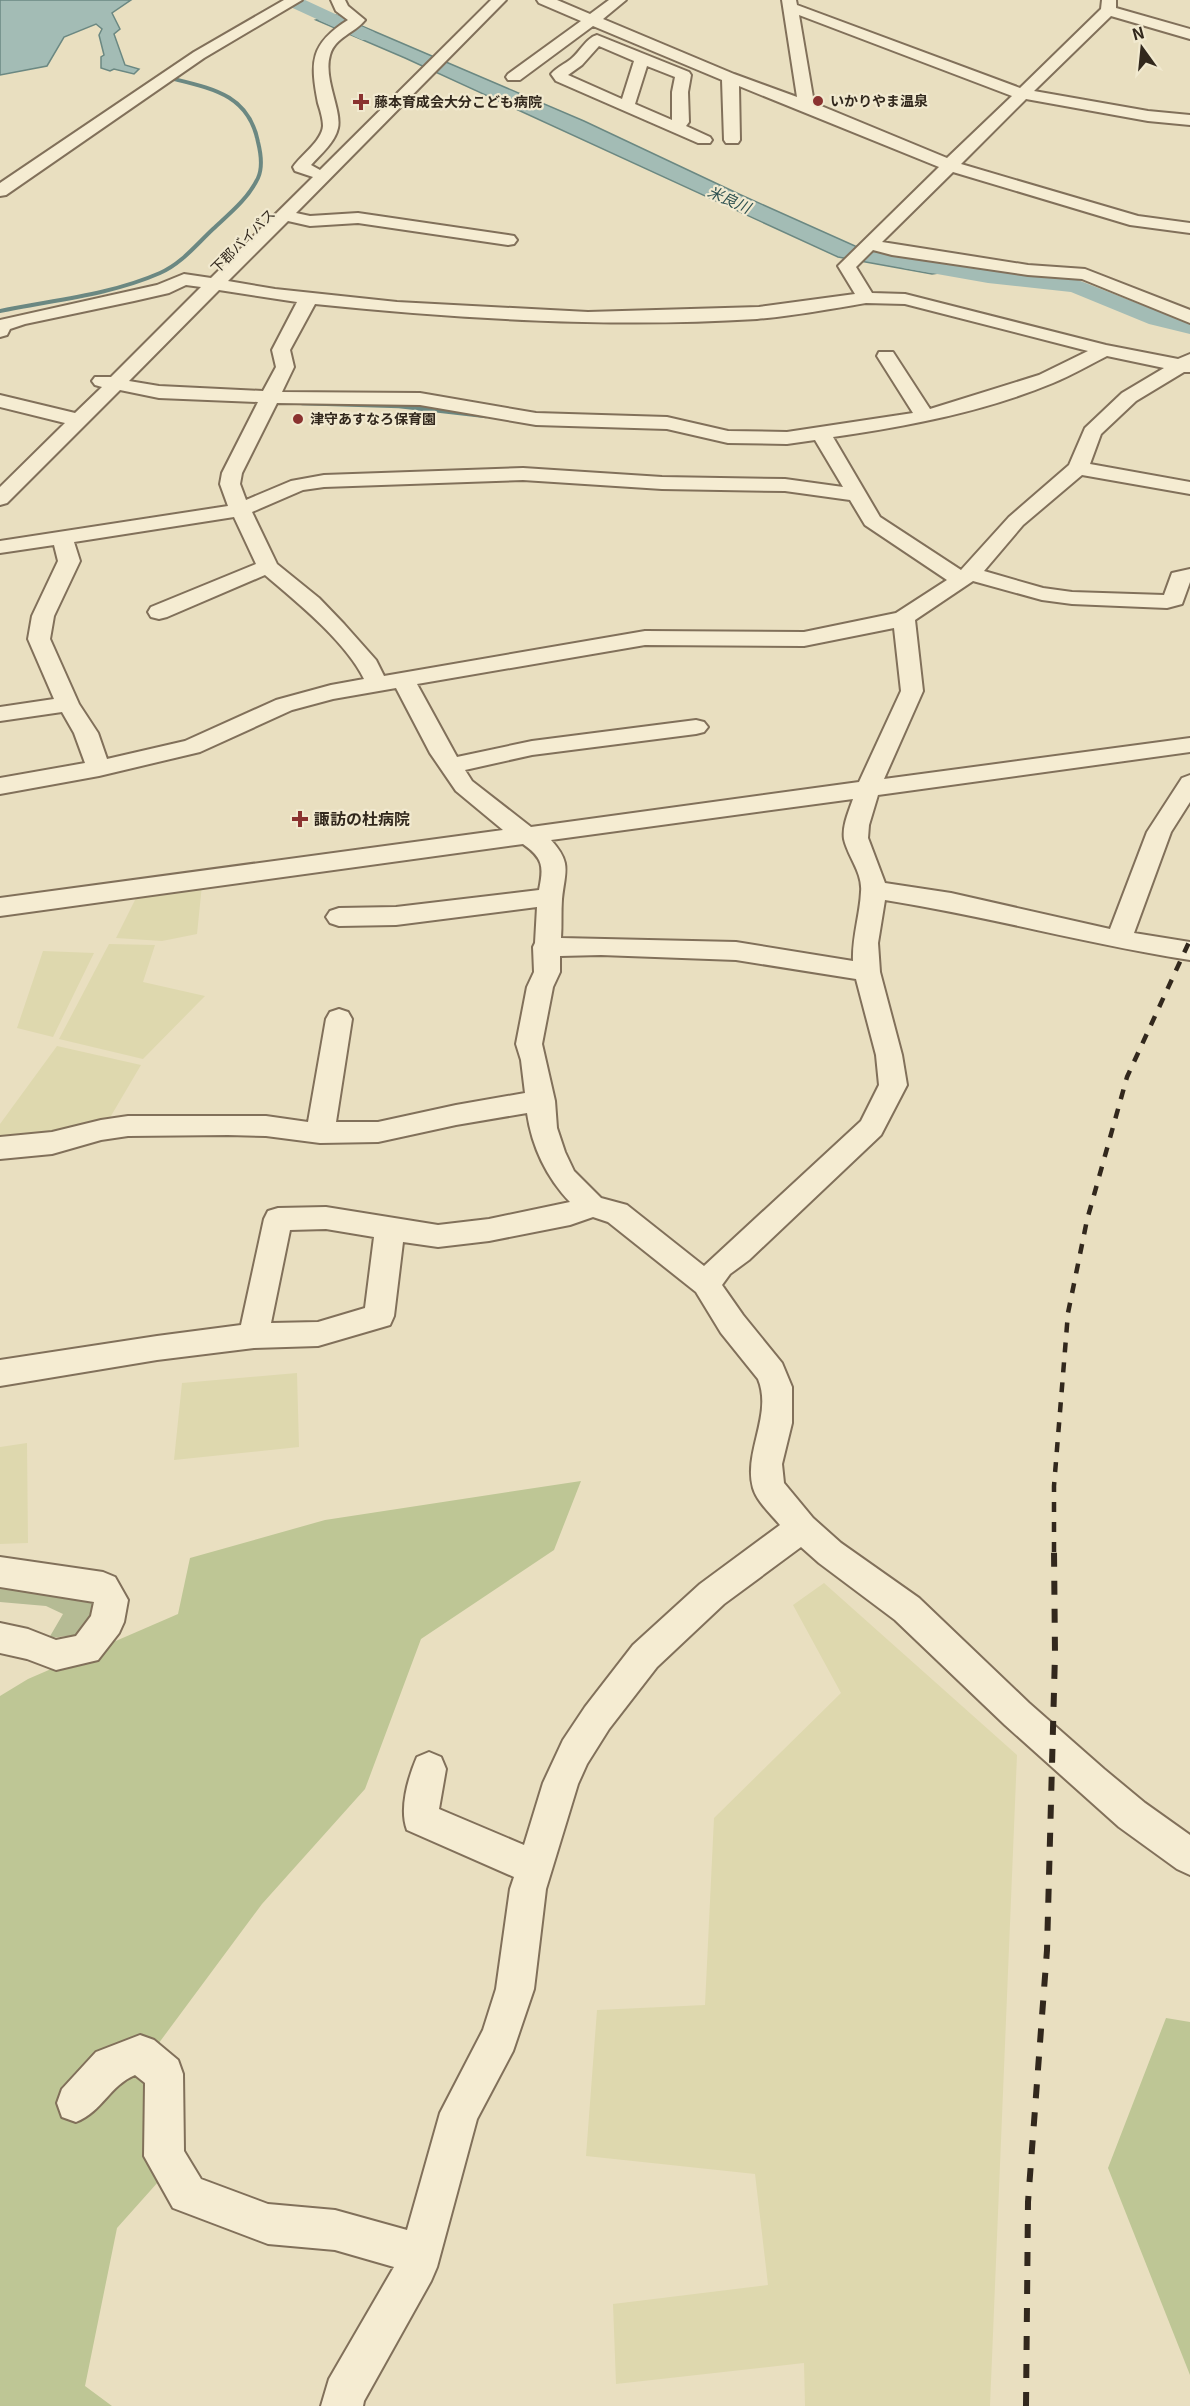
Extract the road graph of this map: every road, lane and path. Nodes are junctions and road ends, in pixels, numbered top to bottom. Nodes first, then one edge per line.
1 (295, 0) edge
2 (338, 0) edge
3 (486, 0) edge
4 (499, 0) edge
5 (544, 0) edge
6 (619, 0) edge
7 (790, 5) edge
8 (1109, 5) edge
9 (593, 19) junction
10 (1190, 34) edge
11 (439, 53) junction
12 (645, 59) junction
13 (537, 60) junction
14 (569, 68) junction
15 (421, 71) junction
16 (514, 77) dead end
17 (728, 77) junction
18 (1022, 94) junction
19 (626, 105) junction
20 (806, 106) junction
21 (1190, 120) edge
22 (674, 126) junction
23 (704, 140) dead end
24 (732, 141) dead end
25 (951, 166) junction
26 (313, 172) junction
27 (0, 191) edge
28 (283, 215) junction
29 (1190, 228) edge
30 (508, 240) dead end
31 (870, 244) junction
32 (208, 283) junction
33 (309, 297) junction
34 (866, 298) junction
35 (1190, 318) edge
36 (0, 331) edge
37 (1105, 350) junction
38 (886, 356) dead end
39 (1182, 370) edge
40 (109, 382) junction
41 (270, 400) junction
42 (0, 401) edge
43 (925, 416) junction
44 (72, 419) junction
45 (821, 434) junction
46 (1078, 468) junction
47 (0, 481) edge
48 (1190, 488) edge
49 (859, 495) junction
50 (0, 499) edge
51 (241, 510) junction
52 (62, 538) junction
53 (0, 547) edge
54 (268, 567) junction
55 (1190, 575) edge
56 (965, 577) junction
57 (159, 612) dead end
58 (904, 618) junction
59 (390, 682) junction
60 (68, 704) junction
61 (0, 714) edge
62 (696, 727) dead end
63 (1190, 745) edge
64 (451, 766) junction
65 (99, 768) junction
66 (1190, 783) edge
67 (0, 786) edge
68 (868, 789) junction
69 (528, 835) junction
70 (874, 890) junction
71 (550, 897) junction
72 (0, 907) edge
73 (339, 917) dead end
74 (1119, 940) junction
75 (546, 947) junction
76 (1190, 951) edge
77 (867, 972) junction
78 (339, 1019) dead end
79 (541, 1101) junction
80 (320, 1132) junction
81 (0, 1148) edge
82 (592, 1206) junction
83 (390, 1228) junction
84 (706, 1284) junction
85 (254, 1336) junction
86 (0, 1372) edge
87 (802, 1528) junction
88 (0, 1572) edge
89 (0, 1638) edge
90 (429, 1769) dead end
91 (1190, 1857) edge
92 (534, 1868) junction
93 (76, 2103) dead end
94 (420, 2254) junction
95 (342, 2406) edge

1 - 27 street
2 - 26 street
3 - 11 street
4 - 11 street
5 - 9 street
6 - 9 street
7 - 18 street
7 - 20 street
8 - 10 street
8 - 18 street
9 - 13 street
9 - 17 street
11 - 15 street
12 - 14 street
12 - 19 street
12 - 22 street
13 - 14 street
13 - 16 street
14 - 19 street
15 - 26 street, 下郡バイパス
15 - 28 street
17 - 20 street
17 - 24 street
18 - 21 street
18 - 25 street
19 - 22 street
20 - 25 street
22 - 23 street
25 - 29 street
25 - 31 street
26 - 32 street, 下郡バイパス
28 - 30 street
28 - 32 street
31 - 34 street
31 - 35 street
32 - 33 street
32 - 36 street
32 - 40 street
33 - 34 street
33 - 41 street
34 - 37 street
37 - 39 street
37 - 43 street
38 - 43 street
39 - 46 street
40 - 41 street
40 - 44 street
41 - 45 street
41 - 51 street
42 - 44 street
43 - 45 street
44 - 47 street
44 - 50 street
45 - 49 street
46 - 48 street
46 - 56 street
49 - 51 street
49 - 56 street
51 - 52 street
51 - 54 street
52 - 53 street
52 - 60 street
54 - 57 street
54 - 59 street
55 - 56 street
56 - 58 street
58 - 59 street
58 - 68 street
59 - 64 street
59 - 65 street
60 - 61 street
60 - 65 street
62 - 64 street
63 - 68 street
64 - 69 street
65 - 67 street
66 - 74 street
68 - 69 street
68 - 70 street
69 - 71 street
69 - 72 street
70 - 74 street
70 - 77 street
71 - 73 street
71 - 75 street
74 - 76 street
75 - 77 street
75 - 79 street
77 - 84 street
78 - 80 street
79 - 80 street
79 - 82 street
80 - 81 street
82 - 83 street
82 - 84 street
83 - 85 street
83 - 85 street
84 - 87 street
85 - 86 street
87 - 91 street
87 - 92 street
88 - 89 street
90 - 92 street
92 - 94 street
93 - 94 street
94 - 95 street

